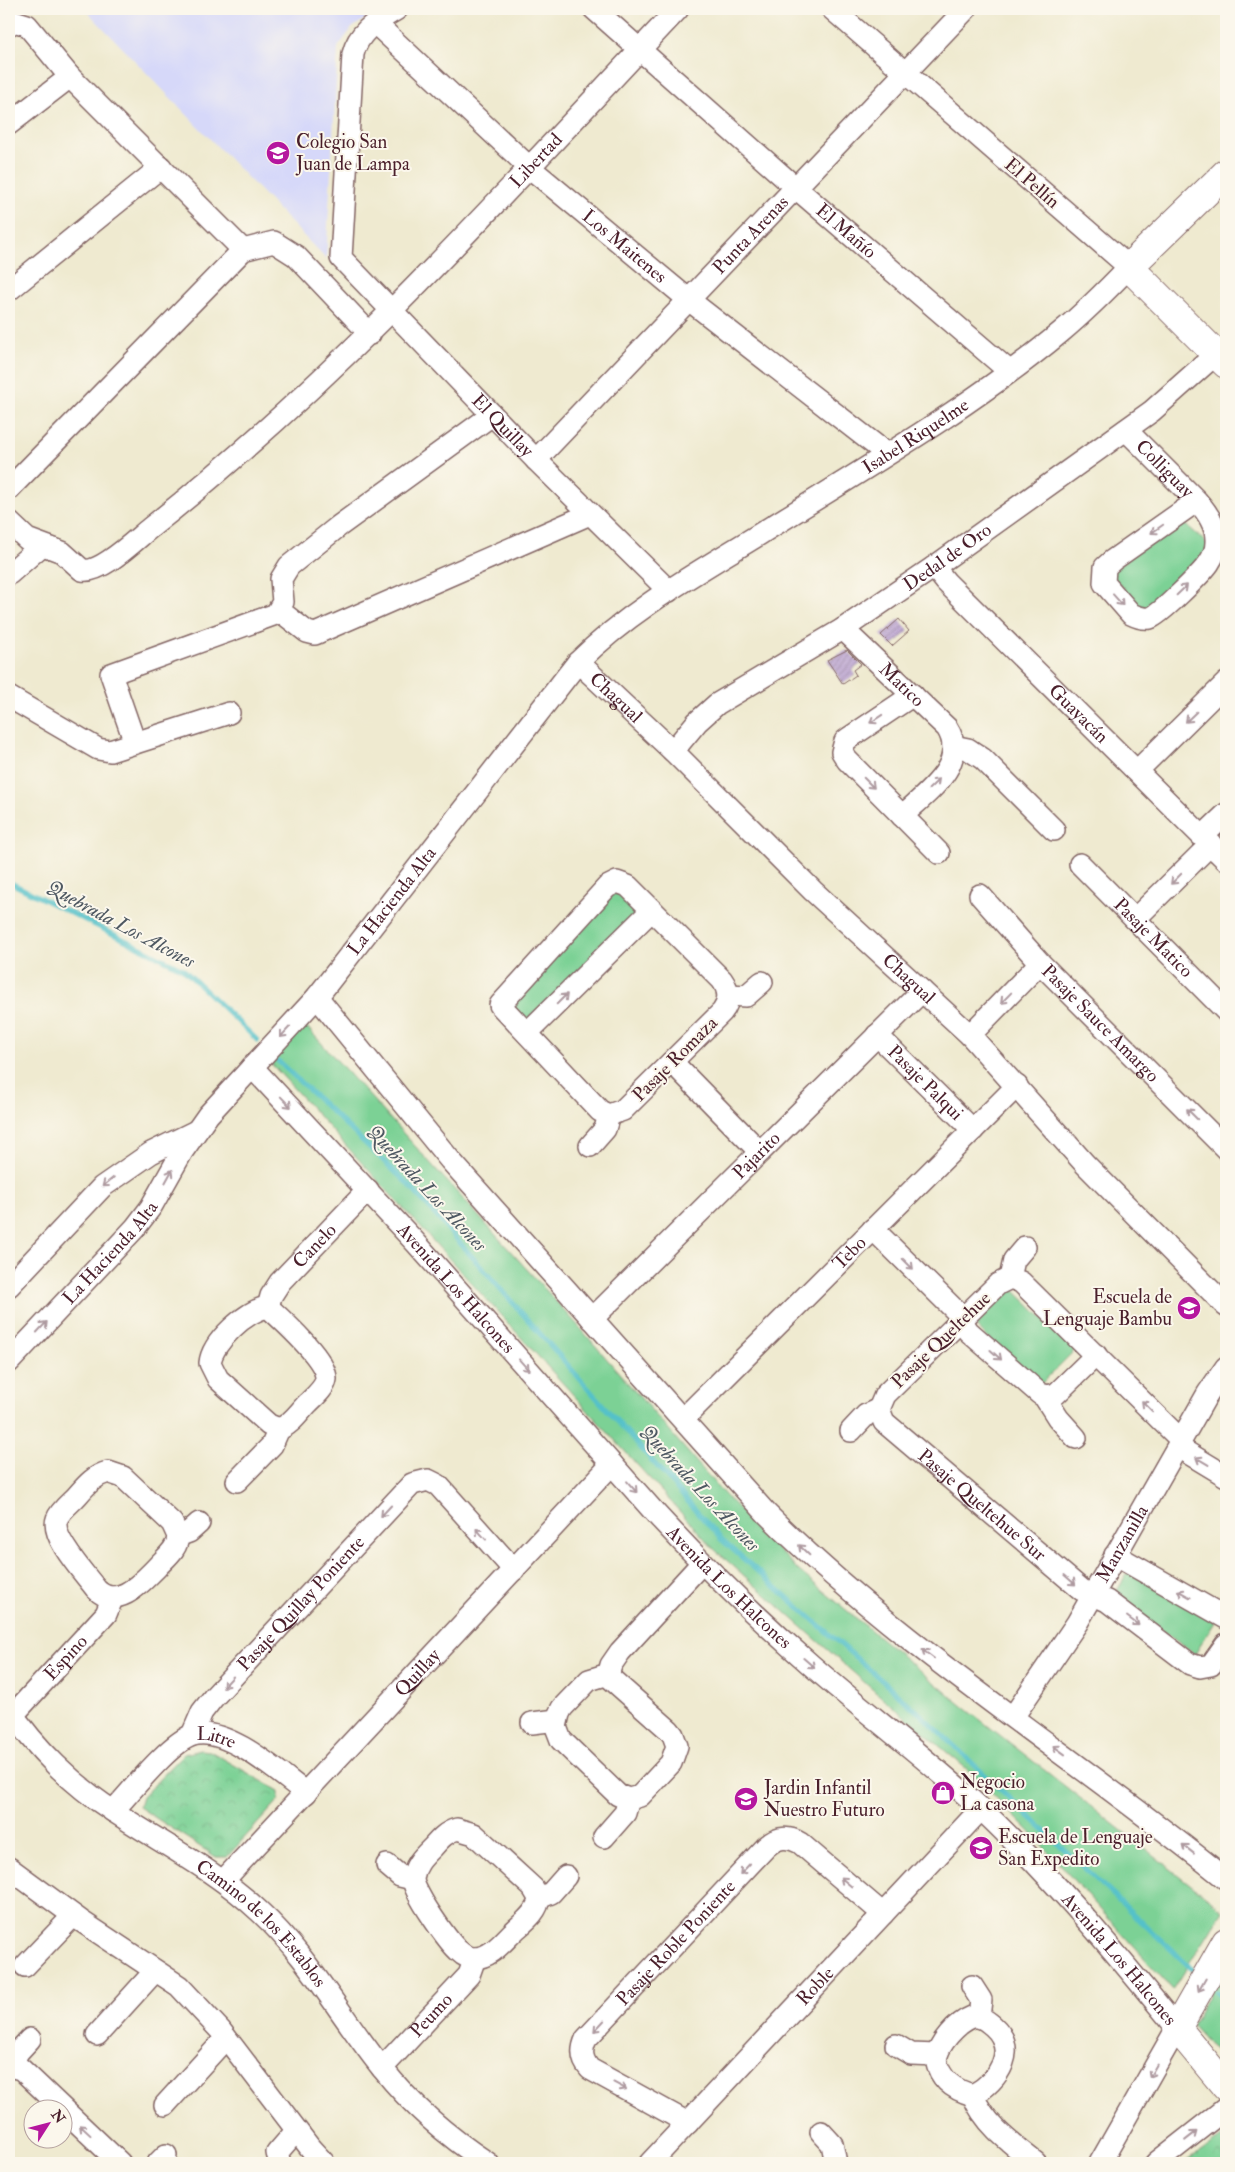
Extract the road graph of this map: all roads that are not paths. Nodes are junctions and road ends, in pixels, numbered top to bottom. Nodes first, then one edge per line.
1 (397, 9) edge
2 (594, 9) edge
3 (678, 9) edge
4 (832, 9) edge
5 (966, 9) edge
6 (375, 23) junction
7 (9, 25) edge
8 (640, 49) junction
9 (906, 73) junction
10 (70, 77) junction
11 (9, 124) edge
12 (529, 166) junction
13 (161, 167) junction
14 (1226, 173) edge
15 (796, 188) junction
16 (243, 250) junction
17 (1129, 267) junction
18 (9, 290) edge
19 (689, 300) junction
20 (392, 312) junction
21 (370, 334) junction
22 (1221, 359) edge
23 (1009, 371) junction
24 (492, 415) junction
25 (1126, 430) junction
26 (887, 454) junction
27 (536, 460) junction
28 (9, 488) edge
29 (1197, 501) junction
30 (590, 514) junction
31 (9, 522) edge
32 (1221, 535) edge
33 (41, 546) junction
34 (934, 567) junction
35 (9, 574) edge
36 (669, 591) junction
37 (280, 611) junction
38 (843, 629) junction
39 (578, 662) junction
40 (1226, 683) edge
41 (913, 694) junction
42 (9, 697) edge
43 (229, 713) dead end
44 (135, 743) junction
45 (953, 746) junction
46 (673, 751) junction
47 (1138, 770) junction
48 (1226, 814) edge
49 (902, 816) junction
50 (1054, 830) dead end
51 (1207, 840) junction
52 (939, 853) dead end
53 (1226, 860) edge
54 (1080, 864) dead end
55 (980, 895) dead end
56 (652, 910) junction
57 (1135, 920) junction
58 (1040, 963) junction
59 (762, 982) dead end
60 (922, 991) junction
61 (729, 995) junction
62 (317, 997) junction
63 (1226, 1011) edge
64 (527, 1033) junction
65 (877, 1035) junction
66 (970, 1035) junction
67 (672, 1062) junction
68 (252, 1067) junction
69 (1017, 1086) junction
70 (609, 1114) junction
71 (973, 1130) junction
72 (196, 1131) junction
73 (590, 1146) dead end
74 (1226, 1149) edge
75 (760, 1152) junction
76 (368, 1190) junction
77 (873, 1229) junction
78 (1026, 1247) dead end
79 (1010, 1278) junction
80 (9, 1286) edge
81 (1226, 1306) edge
82 (268, 1307) junction
83 (592, 1319) junction
84 (962, 1320) junction
85 (1096, 1355) junction
86 (9, 1362) edge
87 (1226, 1367) edge
88 (1044, 1396) junction
89 (879, 1409) junction
90 (683, 1419) junction
91 (279, 1429) junction
92 (851, 1431) dead end
93 (1076, 1438) dead end
94 (1179, 1444) junction
95 (612, 1464) junction
96 (1226, 1476) edge
97 (237, 1481) dead end
98 (199, 1522) dead end
99 (178, 1536) junction
100 (1115, 1555) junction
101 (702, 1563) junction
102 (514, 1570) junction
103 (1092, 1595) junction
104 (114, 1597) junction
105 (1226, 1618) edge
106 (1224, 1653) edge
107 (608, 1676) junction
108 (11, 1712) edge
109 (1013, 1717) junction
110 (557, 1720) junction
111 (532, 1723) dead end
112 (192, 1736) junction
113 (306, 1792) junction
114 (628, 1799) junction
115 (981, 1809) junction
116 (113, 1811) junction
117 (604, 1837) dead end
118 (388, 1865) dead end
119 (9, 1868) edge
120 (566, 1876) dead end
121 (413, 1879) junction
122 (1226, 1879) edge
123 (223, 1881) junction
124 (539, 1898) junction
125 (884, 1914) junction
126 (73, 1916) junction
127 (1226, 1942) edge
128 (475, 1958) junction
129 (25, 1966) dead end
130 (155, 1971) junction
131 (972, 1986) dead end
132 (979, 2017) junction
133 (1177, 2028) junction
134 (98, 2035) dead end
135 (226, 2038) junction
136 (30, 2039) dead end
137 (896, 2044) dead end
138 (937, 2055) junction
139 (10, 2066) edge
140 (382, 2068) junction
141 (1226, 2087) edge
142 (973, 2095) junction
143 (165, 2105) dead end
144 (1226, 2108) edge
145 (688, 2122) junction
146 (296, 2131) junction
147 (821, 2132) dead end
148 (120, 2163) edge
149 (280, 2163) edge
150 (324, 2163) edge
151 (488, 2163) edge
152 (650, 2163) edge
153 (836, 2163) edge
154 (1036, 2163) edge
155 (1100, 2163) edge
156 (1156, 2163) edge

1 - 6 street
2 - 8 street, El Mañío
3 - 8 street, Libertad
4 - 9 street, El Pellín
5 - 9 street, Punta Arenas
6 - 12 street, Los Maitenes
6 - 20 street, El Quillay
7 - 10 street
8 - 12 street, Libertad
8 - 15 street, El Mañío
9 - 15 street, Punta Arenas
9 - 17 street, El Pellín
10 - 11 street
10 - 13 street
12 - 19 street, Los Maitenes
12 - 20 street, Libertad
13 - 16 street
13 - 18 street
14 - 17 street, Isabel Riquelme
15 - 19 street, Punta Arenas
15 - 23 street, El Mañío
16 - 21 street
16 - 28 street
17 - 22 street, El Pellín
17 - 23 street, Isabel Riquelme
19 - 26 street, Los Maitenes
19 - 27 street, Punta Arenas
20 - 21 street, Libertad
20 - 24 street, El Quillay
21 - 33 street, Libertad
22 - 25 street, Dedal de Oro
23 - 26 street, Isabel Riquelme
24 - 27 street, El Quillay
24 - 37 street
25 - 29 street, Colliguay
25 - 34 street, Dedal de Oro
26 - 36 street, Isabel Riquelme
27 - 30 street, El Quillay
29 - 32 street, Colliguay
29 -> 32 street
30 - 36 street, El Quillay
30 - 37 street
31 - 33 street, Libertad
33 - 35 street
34 - 38 street, Dedal de Oro
34 - 47 street, Guayacán
36 - 39 street, Isabel Riquelme
37 - 44 street
38 - 41 street, Matico
38 - 46 street, Dedal de Oro
39 - 46 street, Chagual
39 - 62 street, La Hacienda Alta
40 -> 47 street
41 - 45 street, Matico
41 -> 49 street
42 - 44 street
43 - 44 street
49 -> 45 street
45 - 50 street
46 - 60 street, Chagual
47 - 51 street, Guayacán
48 - 51 street
49 - 52 street
51 - 53 street, Guayacán
51 -> 57 street
54 - 57 street, Pasaje Matico
55 - 58 street, Pasaje Sauce Amargo
56 - 61 street
64 -> 56 street
56 - 64 street
57 - 63 street, Pasaje Matico
58 -> 66 street
74 -> 58 street, Pasaje Sauce Amargo
59 - 61 street, Pasaje Romaza
60 - 65 street, Pajarito
60 - 66 street, Chagual
61 - 67 street, Pasaje Romaza
62 -> 68 street, La Hacienda Alta
62 - 83 street
64 - 70 street
65 - 71 street, Pasaje Palqui
65 - 75 street, Pajarito
66 - 69 street, Chagual
67 - 70 street, Pasaje Romaza
67 - 75 street
68 - 72 street, La Hacienda Alta
68 -> 76 street, Avenida Los Halcones
69 - 71 street, Tebo
69 - 81 street, Chagual
70 - 73 street
71 - 77 street, Tebo
72 -> 80 street, La Hacienda Alta
86 -> 72 street, La Hacienda Alta
75 - 83 street, Pajarito
76 - 82 street, Canelo
76 -> 95 street, Avenida Los Halcones
77 -> 84 street
77 - 90 street, Tebo
78 - 79 street, Pasaje Queltehue
79 - 84 street, Pasaje Queltehue
79 - 85 street
82 - 91 street
82 - 91 street
83 - 90 street
84 -> 88 street
84 - 89 street, Pasaje Queltehue
85 - 88 street
94 -> 85 street
87 - 94 street, Manzanilla
88 - 93 street
89 - 92 street, Pasaje Queltehue
89 -> 103 street, Pasaje Queltehue Sur
109 -> 90 street
91 - 97 street
96 -> 94 street
94 - 100 street, Manzanilla
95 -> 101 street, Avenida Los Halcones
95 - 102 street, Quillay
98 - 99 street
99 - 104 street
99 - 104 street
100 - 103 street, Manzanilla
105 -> 100 street
101 - 107 street
101 -> 115 street, Avenida Los Halcones
102 -> 112 street, Pasaje Quillay Poniente
102 - 113 street, Quillay
103 -> 106 street, Pasaje Queltehue Sur
103 - 109 street, Manzanilla
104 - 108 street, Espino
107 - 110 street
107 - 114 street
108 - 116 street, Camino de los Establos
122 -> 109 street
110 - 111 street
110 - 114 street
112 - 113 street, Litre
112 - 116 street, Litre
113 - 123 street, Quillay
114 - 117 street
115 - 125 street, Roble
115 - 133 street, Avenida Los Halcones
116 - 123 street, Camino de los Establos
118 - 121 street
119 - 126 street
120 - 124 street
121 - 124 street
121 - 128 street
123 - 140 street, Camino de los Establos
124 - 128 street
125 - 145 street, Roble
125 -> 145 street, Pasaje Roble Poniente
126 - 129 street
126 - 130 street
127 -> 133 street
128 - 140 street, Peumo
130 - 134 street
130 - 135 street
131 - 132 street
132 - 138 street
132 - 142 street
133 - 141 street, Avenida Los Halcones
133 -> 155 street
135 - 143 street
135 - 146 street
136 - 139 street
137 - 138 street
138 - 142 street
148 -> 139 street
140 - 151 street, Camino de los Establos
142 - 154 street
156 -> 144 street
145 - 152 street, Roble
146 - 149 street
146 - 150 street
147 - 153 street

